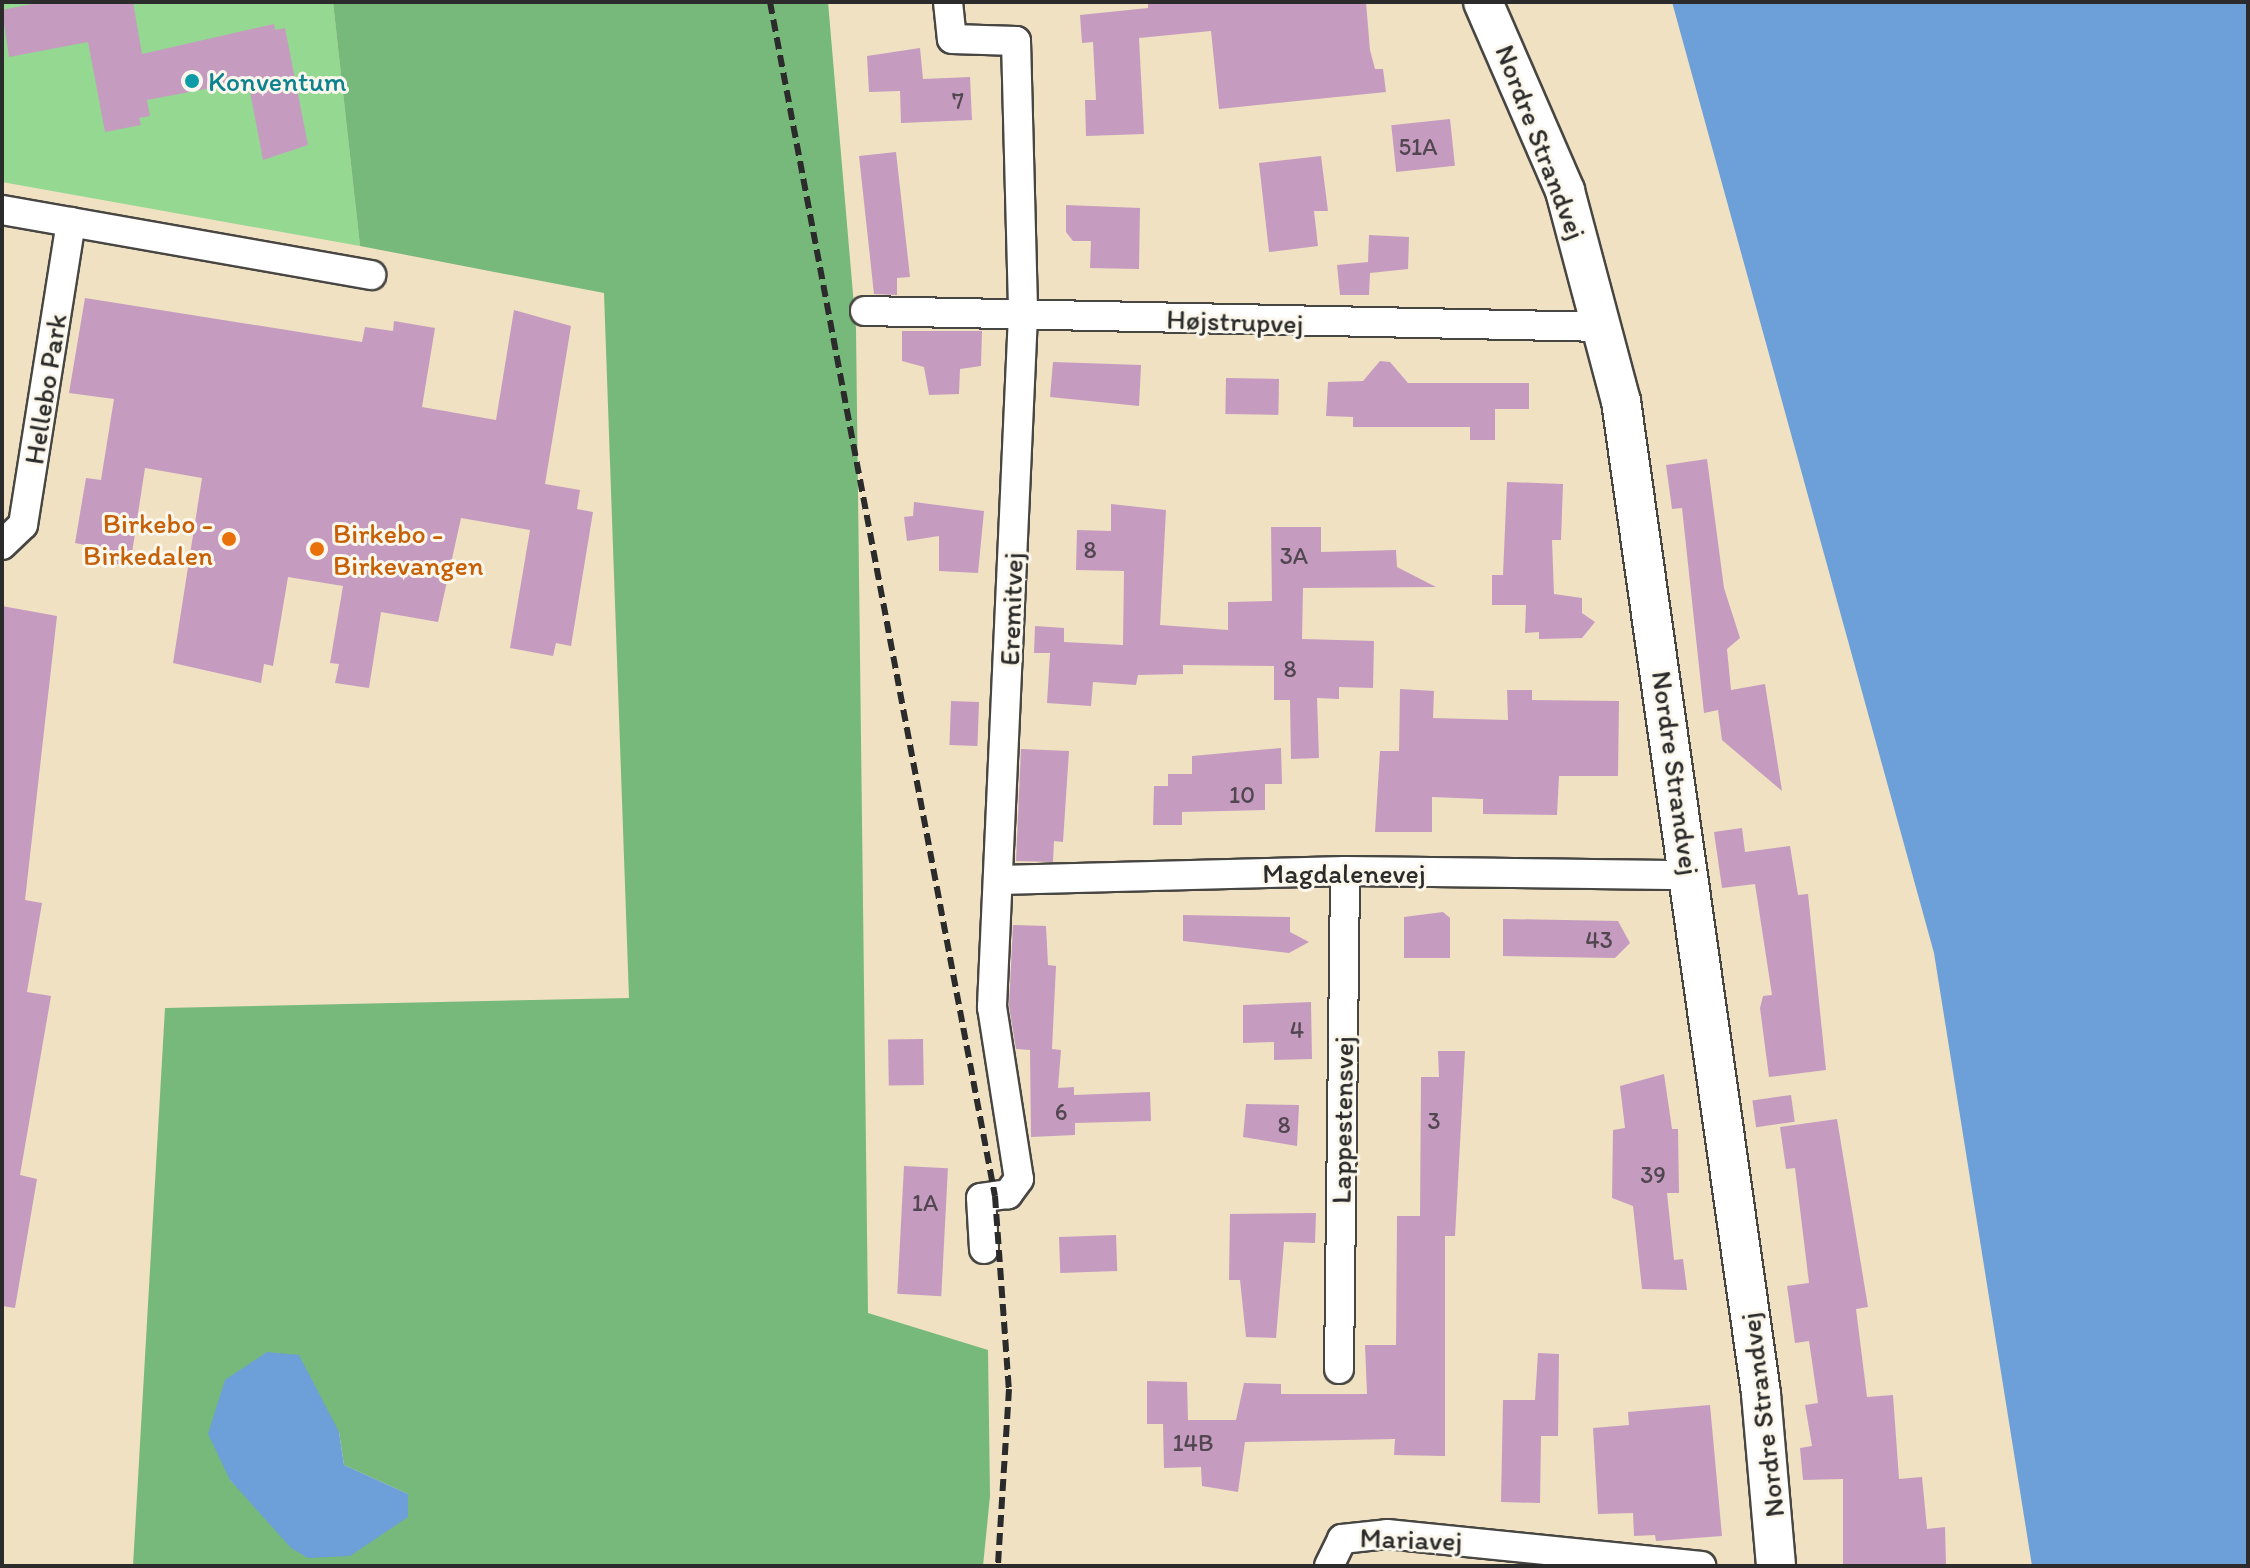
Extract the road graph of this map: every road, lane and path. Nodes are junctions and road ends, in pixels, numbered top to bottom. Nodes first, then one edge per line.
1 (948, 2) edge
2 (1483, 2) edge
3 (2, 210) edge
4 (71, 222) junction
5 (371, 275) dead end
6 (865, 311) dead end
7 (1023, 315) junction
8 (1605, 327) junction
9 (2, 545) edge
10 (1345, 871) junction
11 (1690, 875) junction
12 (999, 880) junction
13 (984, 1249) dead end
14 (1339, 1369) dead end
15 (1329, 1566) edge
16 (1701, 1566) edge
17 (1776, 1566) edge

1 - 7 street, Eremitvej
2 - 8 main road, Nordre Strandvej
3 - 4 street
4 - 5 street
4 - 9 street, Hellebo Park
6 - 7 street, Højstrupvej
7 - 8 street, Højstrupvej
7 - 12 street, Eremitvej
8 - 11 main road, Nordre Strandvej
10 - 11 street, Magdalenevej
10 - 12 street, Magdalenevej
10 - 14 street, Lappestensvej
11 - 17 main road, Nordre Strandvej
12 - 13 street, Eremitvej
15 - 16 street, Mariavej

